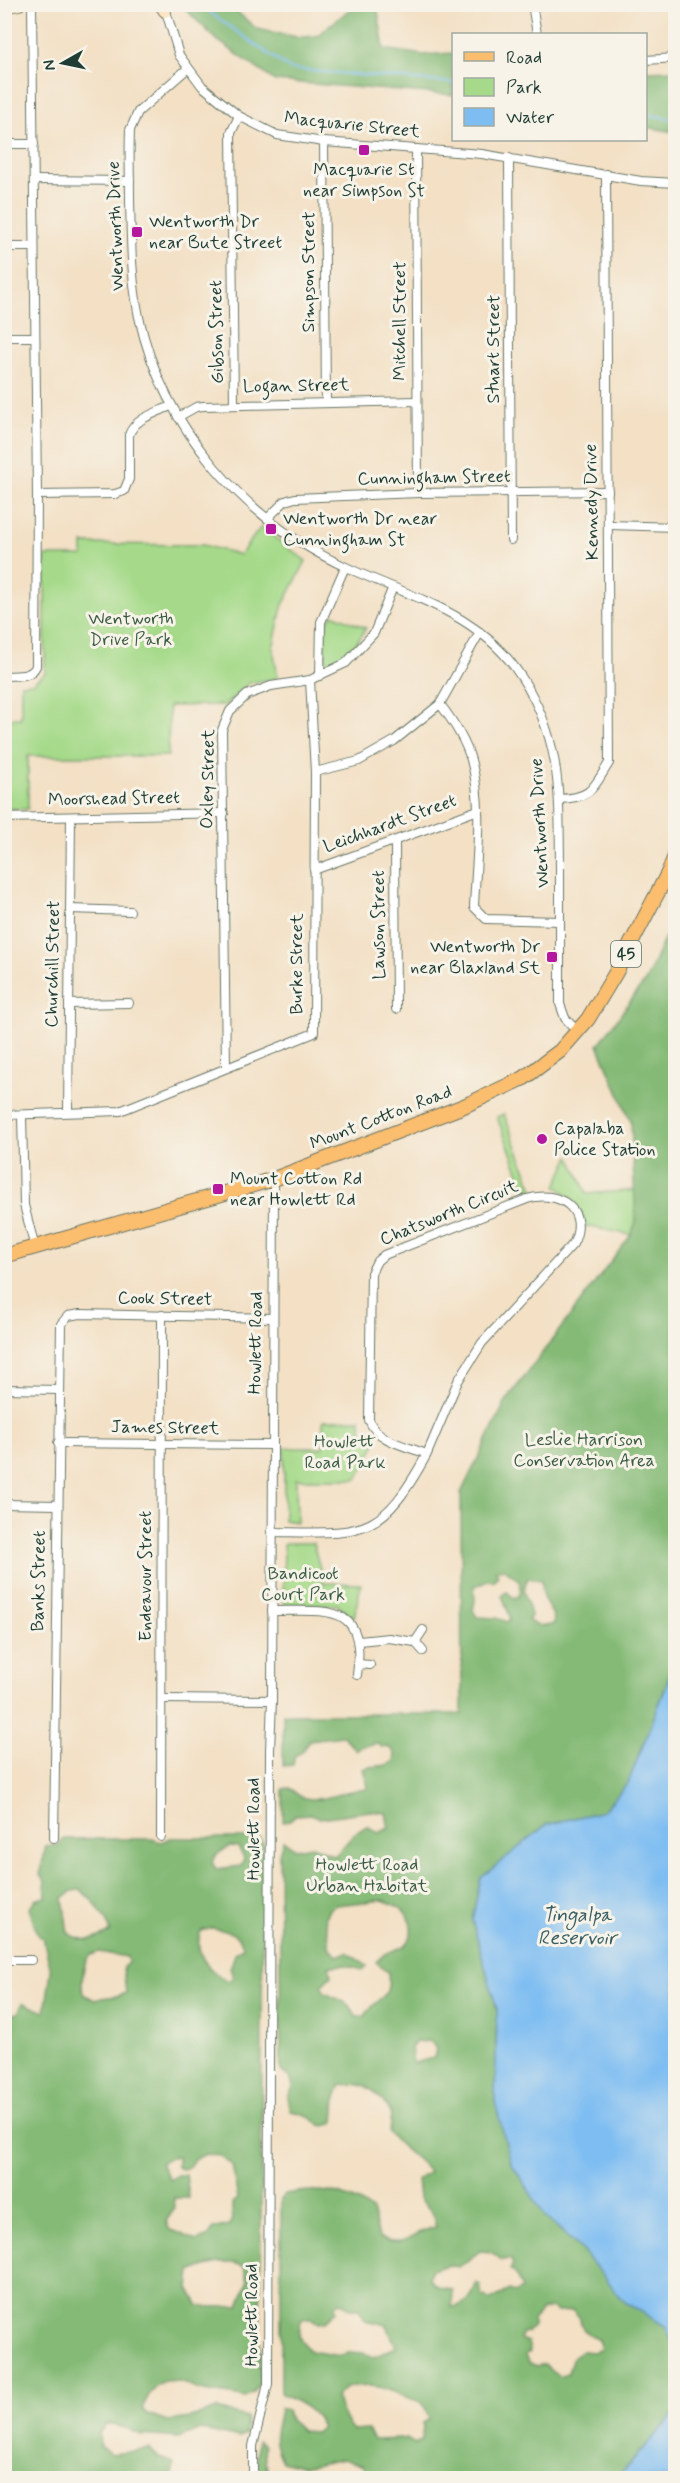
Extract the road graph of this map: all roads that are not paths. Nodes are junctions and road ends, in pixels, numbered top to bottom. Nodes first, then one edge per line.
1 (19, 4) edge
2 (32, 4) edge
3 (446, 4) edge
4 (532, 4) edge
5 (163, 6) edge
6 (4, 7) edge
7 (436, 7) dead end
8 (537, 33) edge
9 (675, 58) edge
10 (647, 60) edge
11 (188, 69) junction
12 (239, 116) junction
13 (324, 142) junction
14 (4, 144) edge
15 (34, 144) junction
16 (416, 149) junction
17 (509, 158) junction
18 (606, 174) junction
19 (34, 180) junction
20 (130, 181) junction
21 (675, 183) edge
22 (4, 247) edge
23 (34, 247) junction
24 (4, 337) edge
25 (34, 337) junction
26 (417, 401) junction
27 (326, 402) junction
28 (234, 404) junction
29 (171, 406) junction
30 (178, 417) junction
31 (608, 491) junction
32 (418, 493) junction
33 (512, 494) junction
34 (37, 495) junction
35 (268, 518) junction
36 (609, 525) junction
37 (675, 527) edge
38 (511, 540) dead end
39 (345, 567) junction
40 (393, 587) junction
41 (480, 632) junction
42 (4, 676) edge
43 (320, 676) junction
44 (310, 680) junction
45 (440, 704) junction
46 (315, 772) junction
47 (559, 799) junction
48 (478, 810) junction
49 (224, 813) junction
50 (70, 817) junction
51 (4, 818) edge
52 (395, 842) junction
53 (675, 854) edge
54 (314, 870) junction
55 (672, 870) edge
56 (70, 909) junction
57 (130, 911) dead end
58 (560, 921) junction
59 (129, 1003) dead end
60 (69, 1004) junction
61 (396, 1009) dead end
62 (578, 1032) junction
63 (226, 1068) junction
64 (68, 1112) junction
65 (4, 1115) edge
66 (22, 1115) junction
67 (274, 1179) junction
68 (35, 1248) junction
69 (4, 1257) edge
70 (162, 1315) junction
71 (273, 1318) junction
72 (61, 1324) joint
73 (4, 1389) edge
74 (60, 1390) junction
75 (58, 1443) junction
76 (163, 1444) junction
77 (272, 1445) junction
78 (427, 1454) junction
79 (4, 1504) edge
80 (57, 1505) junction
81 (272, 1532) junction
82 (272, 1611) junction
83 (423, 1630) dead end
84 (359, 1641) junction
85 (415, 1642) junction
86 (423, 1651) dead end
87 (358, 1664) junction
88 (370, 1665) dead end
89 (357, 1675) dead end
90 (162, 1699) junction
91 (272, 1700) junction
92 (161, 1837) dead end
93 (54, 1838) dead end
94 (4, 1960) edge
95 (31, 1960) dead end
96 (254, 2478) edge

1 - 6 main road
2 - 15 street
3 - 7 street
4 - 8 street
5 - 11 street, Macquarie Street
9 - 10 street
11 - 12 street, Macquarie Street
11 - 20 street, Wentworth Drive
12 - 13 street, Macquarie Street
12 - 28 street, Gibson Street
13 - 16 street, Macquarie Street
13 - 27 street, Simpson Street
14 - 15 street
15 - 19 street
16 - 17 street, Macquarie Street
16 - 26 street, Mitchell Street
17 - 18 street, Macquarie Street
17 - 33 street, Stuart Street
18 - 21 street, Macquarie Street
18 - 31 street, Kennedy Drive
19 - 20 street
19 - 23 street
20 - 29 street, Wentworth Drive
22 - 23 street
23 - 25 street
24 - 25 street
25 - 34 street
26 - 27 street, Logan Street
26 - 32 street, Mitchell Street
27 - 28 street, Logan Street
28 - 30 street, Logan Street
29 - 30 street, Wentworth Drive
29 - 34 street
30 - 35 street, Wentworth Drive
31 - 33 street, Cunningham Street
31 - 36 street, Kennedy Drive
32 - 33 street, Cunningham Street
32 - 35 street, Cunningham Street
33 - 38 street, Stuart Street
34 - 42 street
35 - 39 street, Wentworth Drive
36 - 37 street
36 - 47 street, Kennedy Drive
39 - 40 street, Wentworth Drive
39 - 43 street
40 - 41 street, Wentworth Drive
40 - 43 street, Oxley Street
41 - 45 street
41 - 47 street, Wentworth Drive
43 - 44 street, Oxley Street
44 - 46 street, Burke Street
44 - 49 street, Oxley Street
45 - 46 street
45 - 48 street
46 - 54 street, Burke Street
47 - 58 street, Wentworth Drive
48 - 52 street, Leichhardt Street
48 - 58 street
49 - 50 street, Moorshead Street
49 - 63 street, Oxley Street
50 - 51 street, Moorshead Street
50 - 56 street, Churchill Street
52 - 54 street, Leichhardt Street
52 - 61 street, Lawson Street
53 - 55 main road, Mount Cotton Road / 45
54 - 63 street, Burke Street
55 - 62 main road, Mount Cotton Road / 45
56 - 57 street
56 - 60 street, Churchill Street
58 - 62 street, Wentworth Drive
59 - 60 street
60 - 64 street, Churchill Street
62 - 67 main road, Mount Cotton Road / 45
63 - 64 street, Burke Street
64 - 66 street, Burke Street
65 - 66 street, Burke Street
66 - 68 street
67 - 68 main road, Mount Cotton Road / 45
67 - 71 street, Howlett Road
68 - 69 main road, Mount Cotton Road / 45
70 - 71 street, Cook Street
70 - 72 street, Cook Street
70 - 76 street, Endeavour Street
71 - 77 street, Howlett Road
72 - 74 street, Banks Street
73 - 74 street
74 - 75 street, Banks Street
75 - 76 street, James Street
75 - 80 street, Banks Street
76 - 77 street, James Street
76 - 90 street, Endeavour Street
77 - 81 street, Howlett Road
78 - 78 street, Chatsworth Circuit
78 - 81 street, Chatsworth Circuit
79 - 80 street
80 - 93 street, Banks Street
81 - 82 street, Howlett Road
82 - 84 street
82 - 91 street, Howlett Road
83 - 85 street
84 - 85 street
84 - 87 street
85 - 86 street
87 - 88 street
87 - 89 street
90 - 91 street
90 - 92 street, Endeavour Street
91 - 96 street, Howlett Road
94 - 95 street

